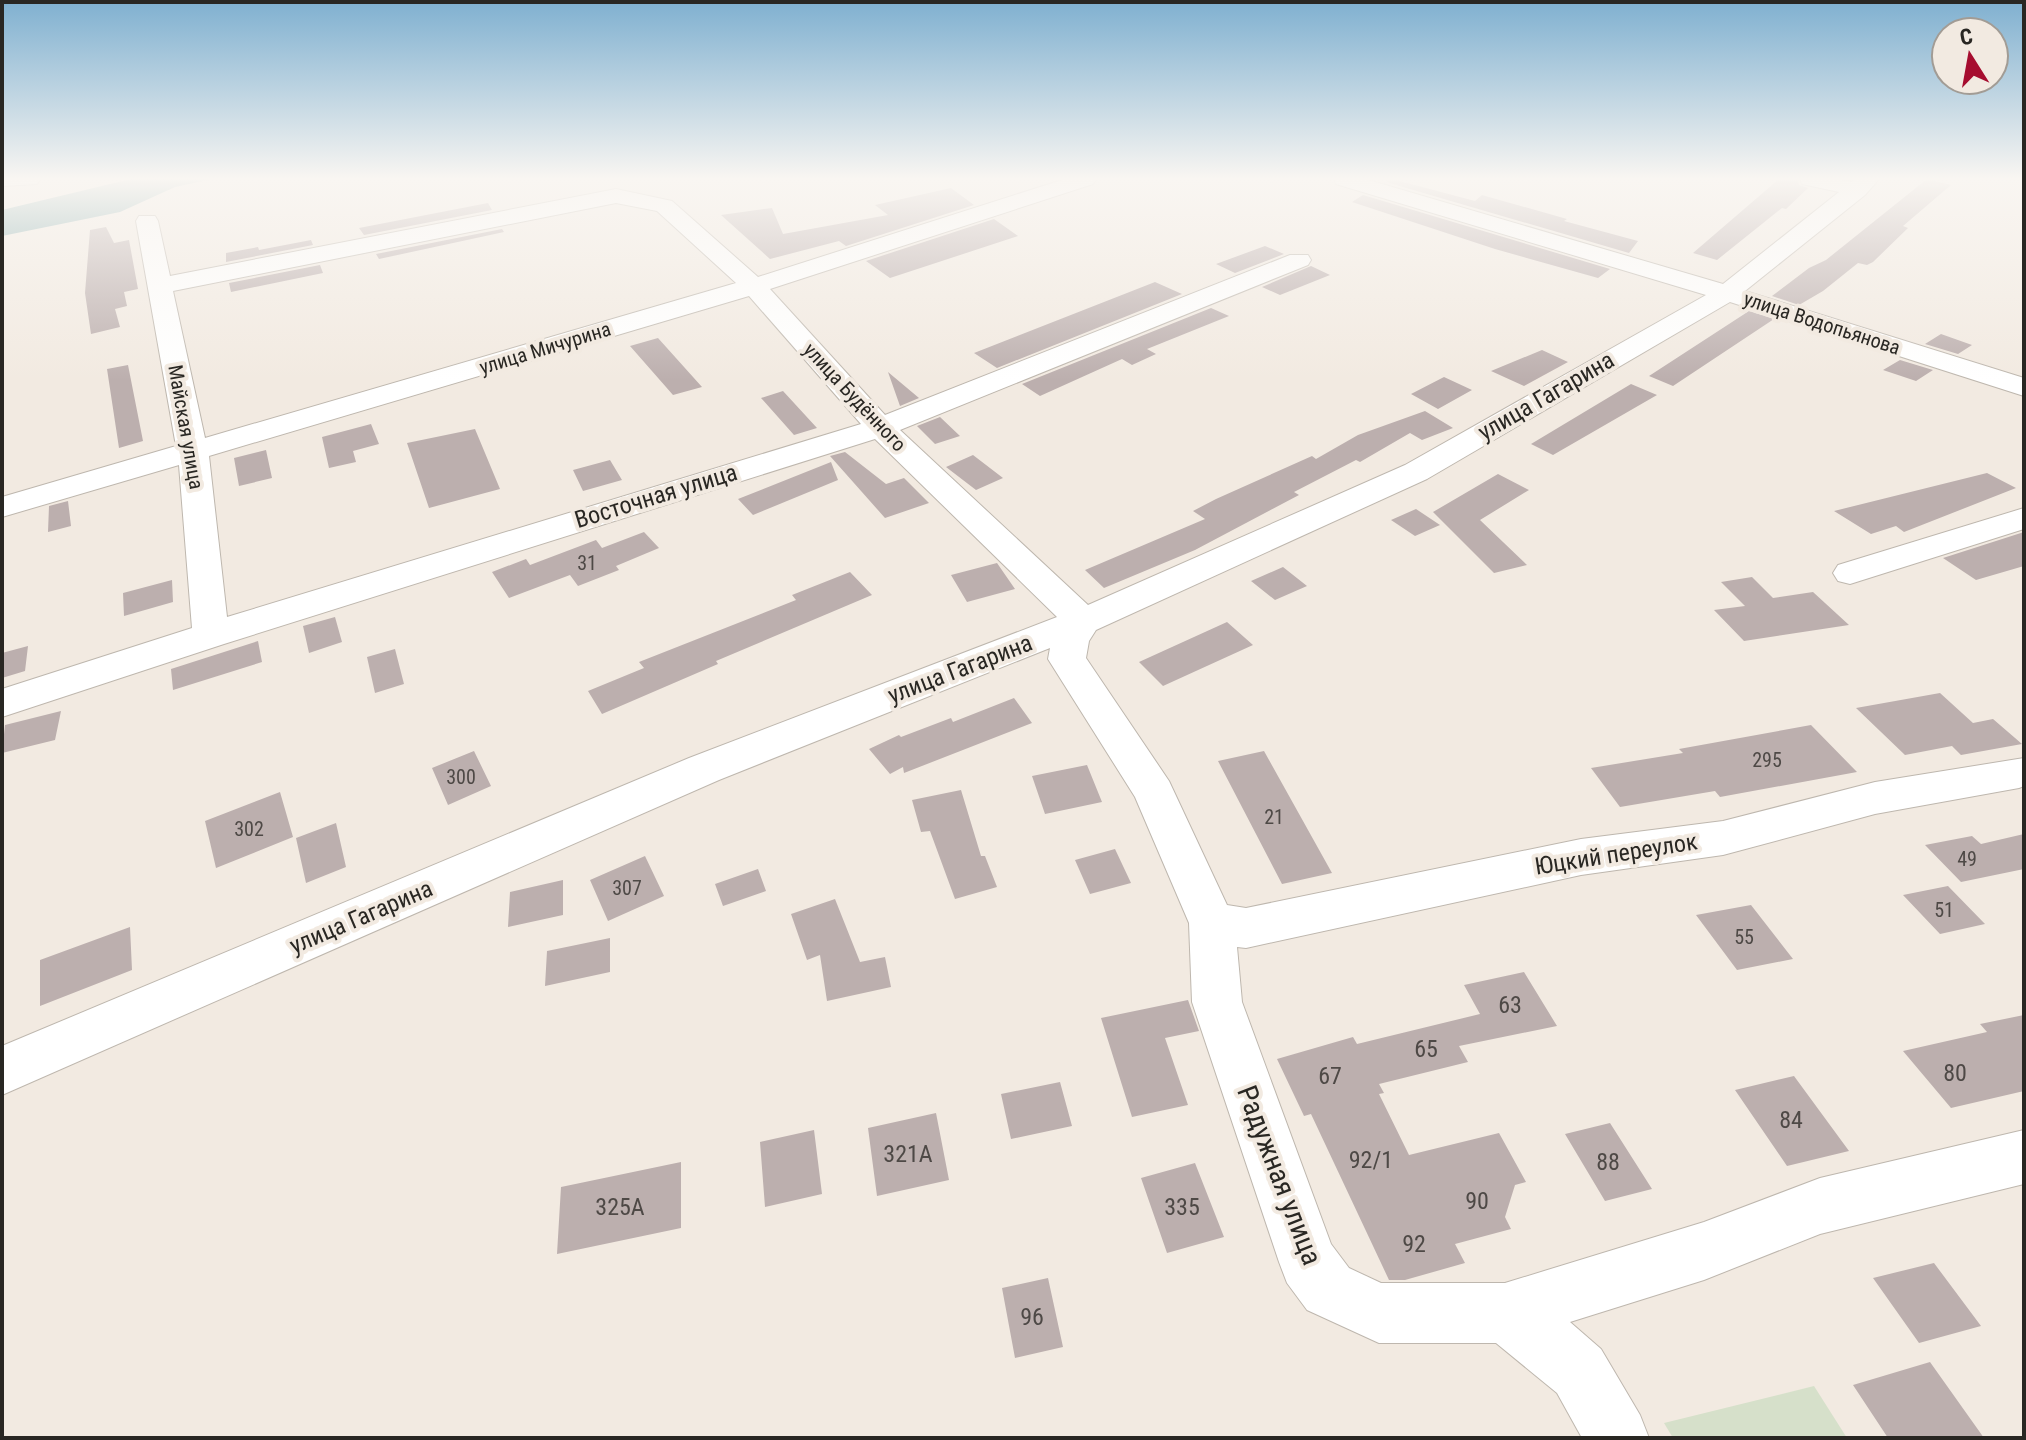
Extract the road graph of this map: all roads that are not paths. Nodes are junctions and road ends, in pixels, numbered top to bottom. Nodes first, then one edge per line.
1 (152, 246) edge
2 (362, 246) edge
3 (709, 246) edge
4 (881, 246) edge
5 (1570, 246) edge
6 (1785, 246) edge
7 (1299, 260) dead end
8 (160, 286) junction
9 (754, 286) junction
10 (1727, 293) junction
11 (2024, 387) edge
12 (880, 428) junction
13 (193, 453) junction
14 (2, 507) edge
15 (2024, 518) edge
16 (1850, 573) dead end
17 (1083, 621) junction
18 (211, 635) junction
19 (2, 703) edge
20 (2019, 772) dead end
21 (1212, 923) junction
22 (2, 1071) edge
23 (2024, 1157) edge
24 (1505, 1313) junction
25 (1617, 1438) edge

1 - 8 street, Майская улица
2 - 8 street, улица Будённого
3 - 9 street, улица Будённого
4 - 9 street, улица Мичурина
5 - 10 street, улица Водопьянова
6 - 10 street, улица Гагарина
7 - 12 street, Восточная улица
8 - 13 street, Майская улица
9 - 12 street, улица Будённого
9 - 13 street, улица Мичурина
10 - 11 street, улица Водопьянова
10 - 17 street, улица Гагарина
12 - 17 street, улица Будённого
12 - 18 street, Восточная улица
13 - 14 street, улица Мичурина
13 - 18 street, Майская улица
15 - 16 street
17 - 21 street, Радужная улица
17 - 22 street, улица Гагарина
18 - 19 street, Восточная улица
20 - 21 street, Юцкий переулок
21 - 24 street, Радужная улица
23 - 24 street, Радужная улица
24 - 25 street

